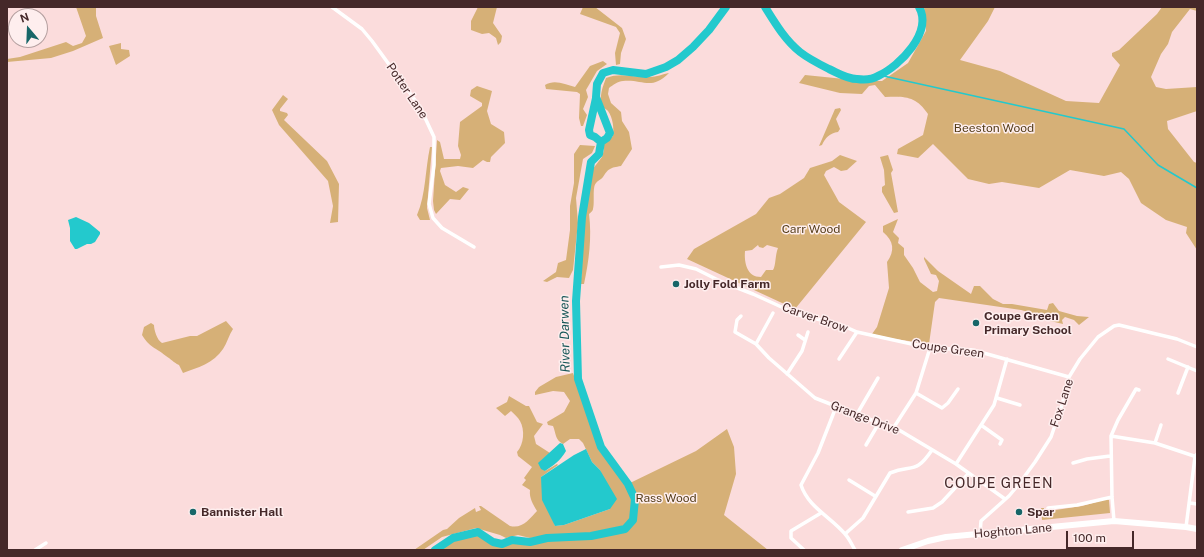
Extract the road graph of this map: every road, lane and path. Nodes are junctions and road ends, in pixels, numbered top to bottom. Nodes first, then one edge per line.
1 (332, 7) edge
2 (474, 247) dead end
3 (661, 268) dead end
4 (773, 313) dead end
5 (741, 316) dead end
6 (808, 332) dead end
7 (857, 332) junction
8 (798, 335) dead end
9 (806, 340) junction
10 (756, 344) junction
11 (1197, 347) edge
12 (930, 348) junction
13 (839, 359) dead end
14 (1007, 359) junction
15 (1168, 359) dead end
16 (1188, 367) junction
17 (1197, 371) edge
18 (788, 374) junction
19 (878, 378) dead end
20 (1069, 378) junction
21 (958, 389) dead end
22 (1139, 390) dead end
23 (916, 393) junction
24 (1178, 393) dead end
25 (996, 398) junction
26 (1020, 405) dead end
27 (836, 407) junction
28 (857, 414) junction
29 (879, 423) junction
30 (981, 425) junction
31 (1161, 425) dead end
32 (894, 427) junction
33 (1111, 436) junction
34 (1155, 443) junction
35 (1000, 444) dead end
36 (866, 445) dead end
37 (932, 450) junction
38 (1110, 456) junction
39 (1196, 456) edge
40 (1073, 463) dead end
41 (956, 464) junction
42 (968, 474) junction
43 (849, 480) dead end
44 (875, 496) junction
45 (1112, 497) junction
46 (1005, 500) junction
47 (1190, 503) junction
48 (1197, 504) edge
49 (908, 512) dead end
50 (1047, 512) dead end
51 (821, 513) junction
52 (1114, 521) junction
53 (1186, 527) junction
54 (1197, 529) edge
55 (980, 533) junction
56 (845, 534) junction
57 (46, 543) dead end
58 (35, 550) edge
59 (804, 550) edge
60 (855, 550) edge
61 (902, 550) edge

1 - 2 street, Potter Lane
3 - 7 street, Carver Brow
4 - 10 street
5 - 10 street, Grange Drive
6 - 9 street
7 - 12 street, Coupe Green
7 - 13 street
8 - 9 street
9 - 18 street
10 - 18 street, Grange Drive
11 - 20 street, Fox Lane
12 - 14 street, Coupe Green
12 - 23 street
14 - 20 street, Coupe Green
14 - 25 street
15 - 16 street
16 - 17 street
16 - 24 street
18 - 27 street, Grange Drive
19 - 28 street
20 - 46 street, Fox Lane
21 - 23 street
22 - 33 street
23 - 32 street
25 - 26 street
25 - 30 street
27 - 28 street, Grange Drive
27 - 51 street
28 - 29 street, Grange Drive
29 - 32 street, Grange Drive
29 - 36 street
30 - 35 street
30 - 41 street
31 - 34 street
32 - 37 street, Grange Drive
33 - 34 street
33 - 38 street
34 - 39 street
37 - 41 street, Grange Drive
37 - 44 street
38 - 40 street
38 - 45 street
39 - 47 street
41 - 42 street, Grange Drive
42 - 46 street, Grange Drive
42 - 49 street
43 - 44 street
44 - 56 street
45 - 50 street, Hoghton Lane
45 - 52 street
46 - 55 street, Fox Lane
47 - 48 street
47 - 53 street
51 - 56 street
51 - 59 street
52 - 53 main road, Hoghton Lane
52 - 55 main road, Hoghton Lane
53 - 54 main road, Hoghton Lane
55 - 61 main road, Hoghton Lane
56 - 60 street
57 - 58 street

